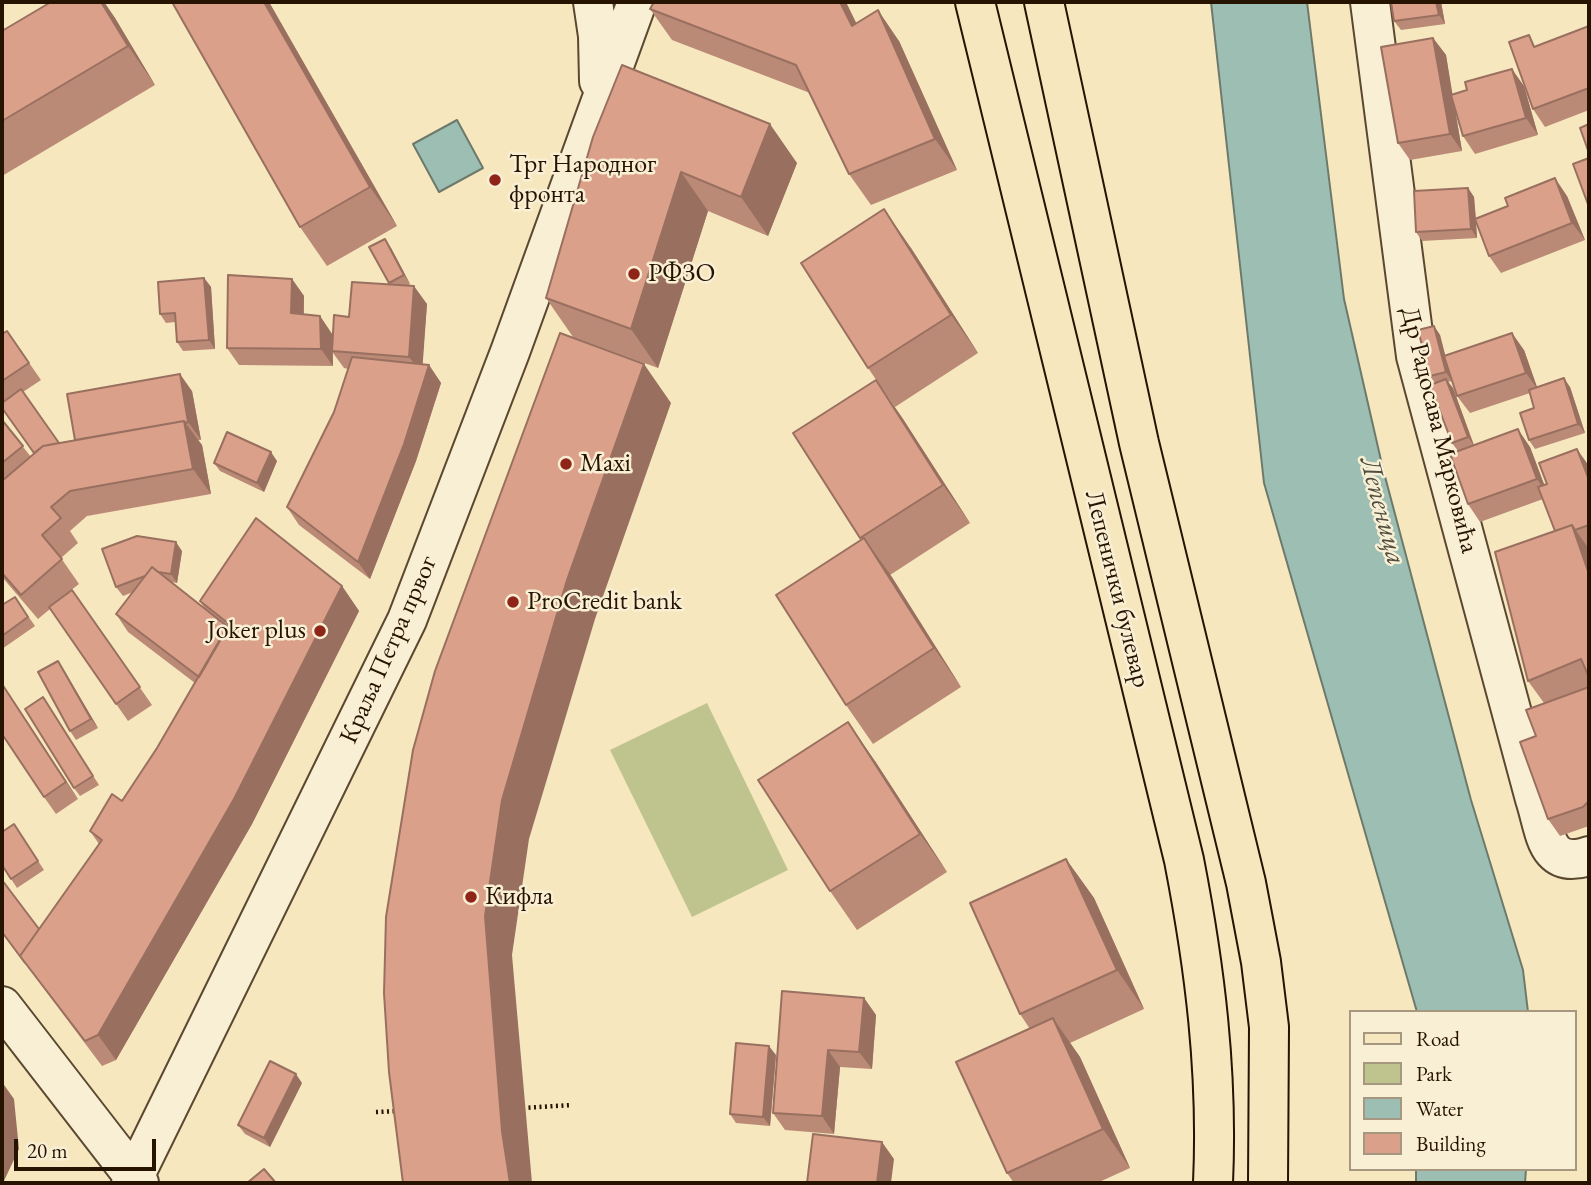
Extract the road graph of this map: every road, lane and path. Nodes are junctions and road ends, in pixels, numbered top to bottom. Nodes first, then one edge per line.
1 (593, 2) edge
2 (637, 2) edge
3 (975, 2) edge
4 (1044, 2) edge
5 (1370, 2) edge
6 (599, 104) junction
7 (1589, 856) edge
8 (2, 1006) edge
9 (572, 1105) dead end
10 (523, 1108) dead end
11 (403, 1111) edge
12 (376, 1112) dead end
13 (135, 1181) edge
14 (1213, 1183) edge
15 (1268, 1183) edge

1 - 6 street
2 - 6 street
3 - 14 main road, Лепенички булевар
4 - 15 main road
5 - 7 street, Др Радосава Марковића
6 - 13 street, Краља Петра првог
8 - 13 street
9 - 10 path
11 - 12 path

